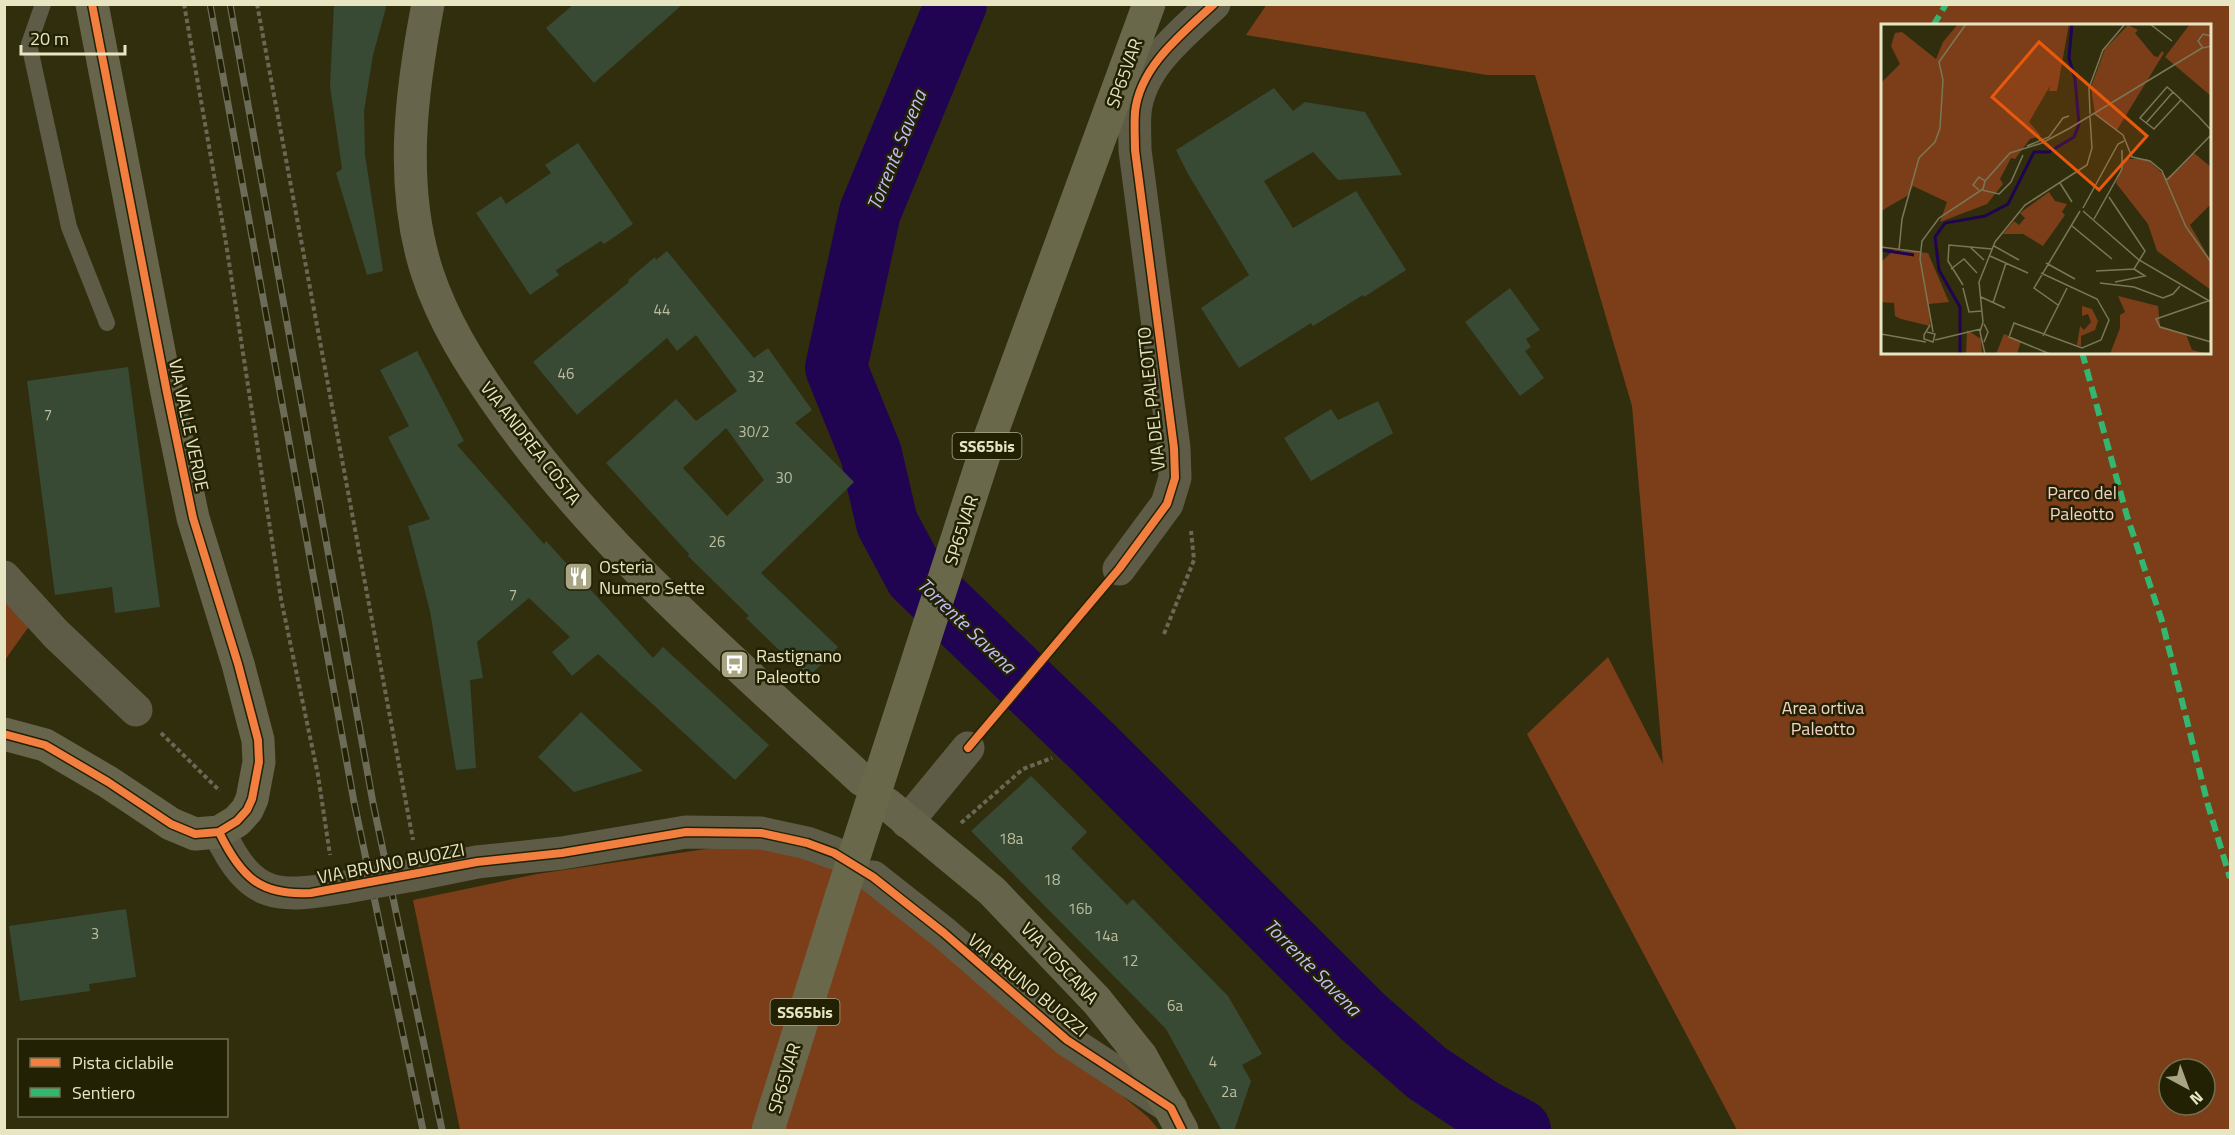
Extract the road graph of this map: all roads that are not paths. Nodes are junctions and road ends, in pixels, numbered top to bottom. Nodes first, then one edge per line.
1 (43, 4) edge
2 (92, 4) edge
3 (428, 4) edge
4 (1149, 4) edge
5 (1214, 4) edge
6 (106, 323) dead end
7 (1119, 569) dead end
8 (4, 578) edge
9 (136, 710) road end
10 (4, 734) edge
11 (968, 748) dead end
12 (861, 780) dead end
13 (897, 813) joint
14 (231, 824) junction
15 (834, 853) dead end
16 (873, 877) dead end
17 (1176, 1119) edge
18 (768, 1131) edge

1 - 6 lane
2 - 14 main road, VIA VALLE VERDE
3 - 12 main road, VIA ANDREA COSTA
4 - 18 main road, SP65VAR / SS65bis, bridge
5 - 7 street, VIA DEL PALEOTTO
8 - 9 street
10 - 14 main road
11 - 13 street
13 - 17 main road, VIA TOSCANA
14 - 15 street, VIA BRUNO BUOZZI, bridge
16 - 17 street, VIA BRUNO BUOZZI

